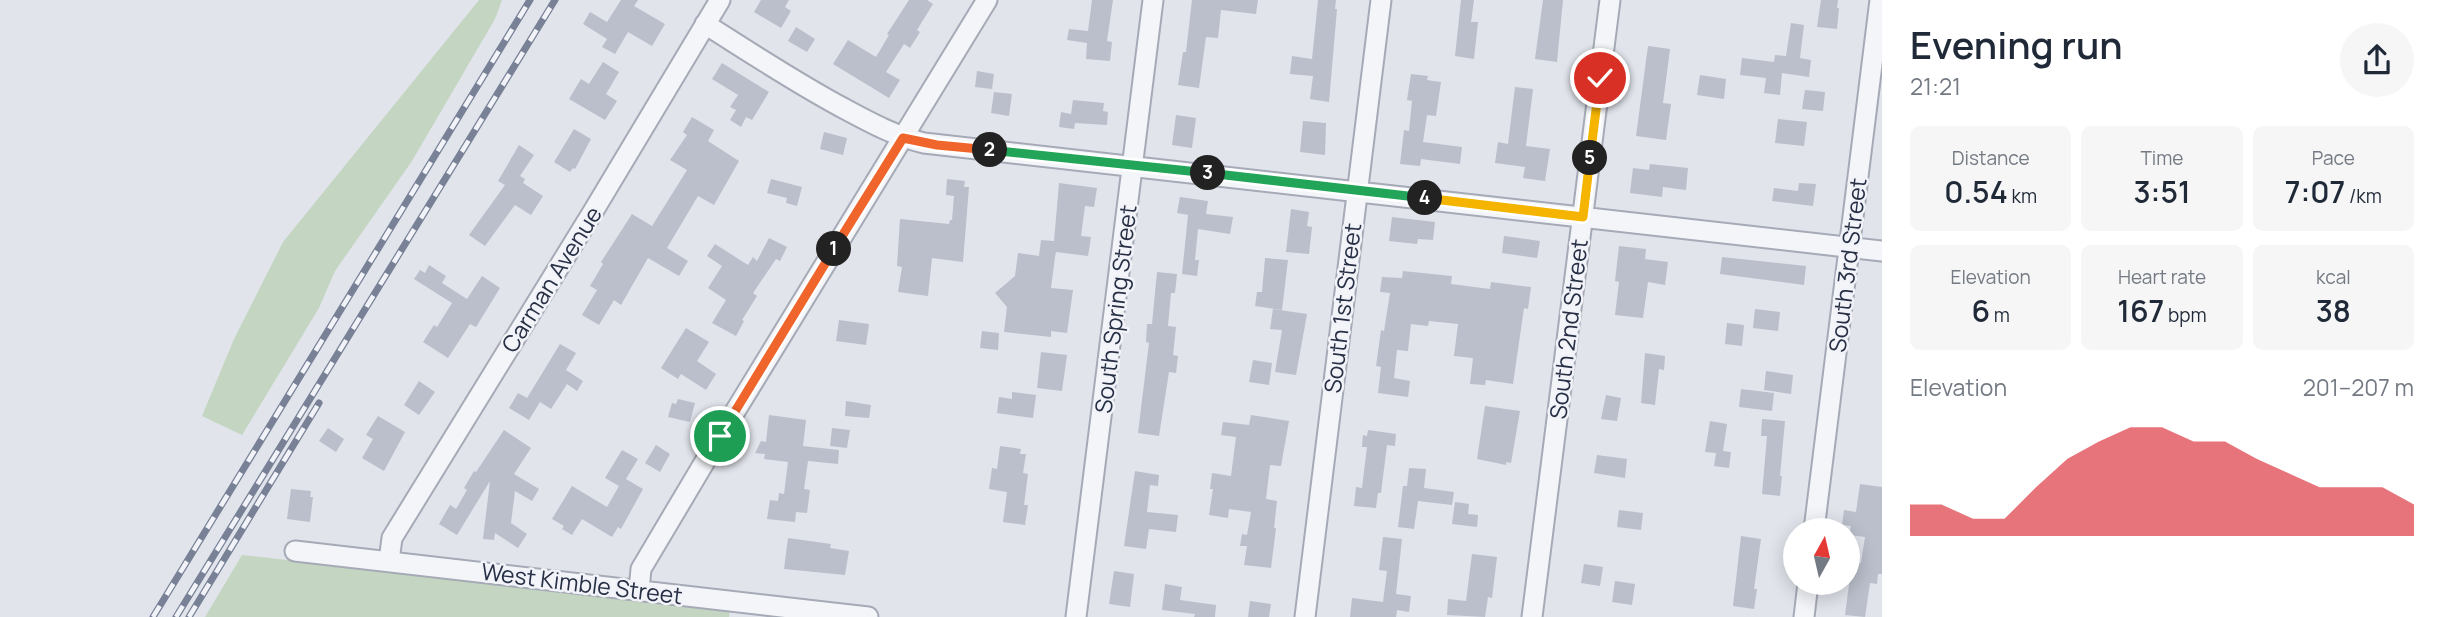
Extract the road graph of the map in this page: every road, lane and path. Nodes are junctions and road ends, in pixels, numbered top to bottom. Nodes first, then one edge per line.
1 (720, 0) edge
2 (987, 0) edge
3 (1153, 0) edge
4 (1381, 0) edge
5 (1610, 0) edge
6 (1880, 0) edge
7 (705, 24) junction
8 (903, 138) junction
9 (1133, 166) junction
10 (1358, 190) junction
11 (1583, 217) junction
12 (1849, 247) junction
13 (1882, 250) edge
14 (1815, 518) edge
15 (295, 551) dead end
16 (389, 561) junction
17 (639, 590) junction
18 (1807, 595) edge
19 (846, 616) edge
20 (868, 617) edge
21 (1076, 617) edge
22 (1304, 617) edge
23 (1532, 617) edge
24 (1804, 617) edge

1 - 7 street, Carman Avenue
2 - 8 street
3 - 9 street, South Spring Street
4 - 10 street, South 1st Street
5 - 11 street, South 2nd Street
6 - 12 street, South 3rd Street
7 - 8 street
7 - 16 street, Carman Avenue
8 - 9 street
8 - 17 street
9 - 10 street
9 - 21 street, South Spring Street
10 - 11 street
10 - 22 street, South 1st Street
11 - 12 street
11 - 23 street, South 2nd Street
12 - 13 street
12 - 14 street, South 3rd Street
15 - 16 street, West Kimble Street
16 - 17 street, West Kimble Street
17 - 19 street, West Kimble Street
18 - 24 street
19 - 20 street, West Kimble Street

